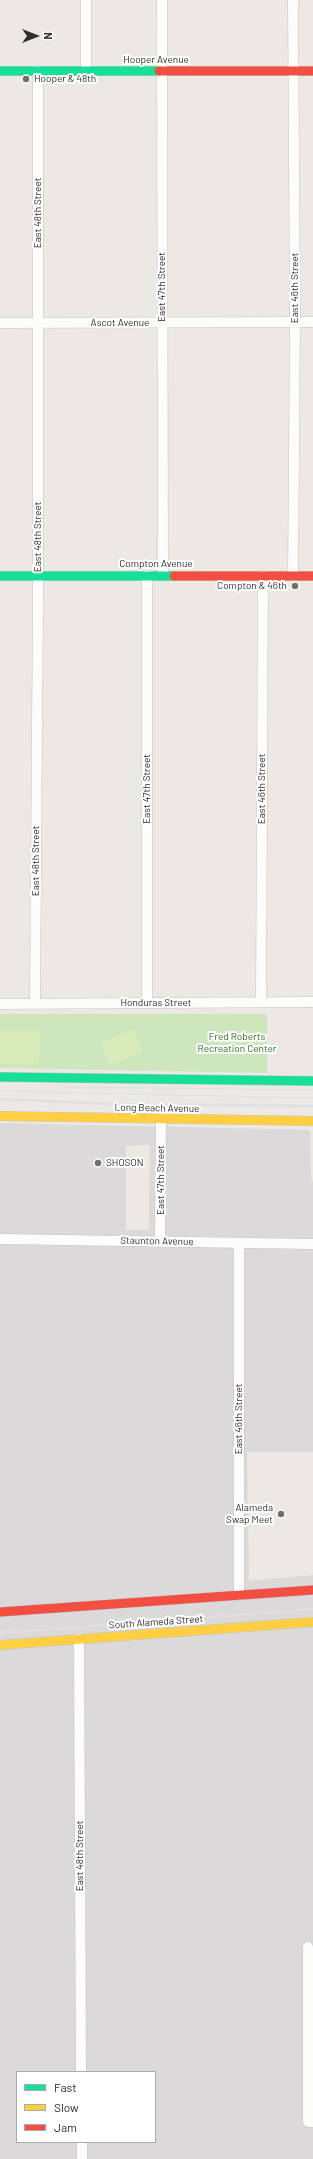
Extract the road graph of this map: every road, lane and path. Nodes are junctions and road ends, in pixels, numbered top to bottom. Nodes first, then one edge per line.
1 (86, 0) edge
2 (162, 0) edge
3 (293, 0) edge
4 (0, 71) edge
5 (38, 71) junction
6 (86, 71) junction
7 (161, 71) junction
8 (293, 71) junction
9 (313, 71) edge
10 (37, 322) junction
11 (295, 322) junction
12 (313, 322) edge
13 (0, 323) edge
14 (162, 323) junction
15 (148, 575) junction
16 (163, 575) junction
17 (0, 576) edge
18 (38, 576) junction
19 (263, 576) junction
20 (293, 576) junction
21 (313, 576) edge
22 (261, 1002) junction
23 (313, 1002) edge
24 (35, 1003) junction
25 (147, 1003) junction
26 (0, 1004) edge
27 (0, 1077) edge
28 (313, 1081) edge
29 (0, 1116) edge
30 (161, 1119) junction
31 (313, 1122) edge
32 (0, 1239) edge
33 (160, 1242) junction
34 (239, 1243) junction
35 (313, 1244) edge
36 (313, 1590) edge
37 (239, 1595) junction
38 (0, 1612) edge
39 (313, 1622) edge
40 (79, 1639) junction
41 (0, 1645) edge
42 (308, 1947) dead end
43 (81, 2071) edge
44 (310, 2122) edge
45 (82, 2143) edge
46 (82, 2159) edge

1 - 6 street
2 - 7 street, East 47th Street
3 - 8 street, East 46th Street
4 - 5 street, Hooper Avenue
5 - 6 street, Hooper Avenue
5 - 10 street, East 48th Street
6 - 7 street, Hooper Avenue
7 - 8 street, Hooper Avenue
7 - 14 street, East 47th Street
8 - 9 street, Hooper Avenue
8 - 11 street, East 46th Street
10 - 13 street, Ascot Avenue
10 - 14 street, Ascot Avenue
10 - 18 street, East 48th Street
11 - 12 street, Ascot Avenue
11 - 14 street, Ascot Avenue
11 - 20 street, East 46th Street
14 - 16 street, East 47th Street
15 - 16 street, Compton Avenue
15 - 18 street, Compton Avenue
15 - 25 street, East 47th Street
16 - 19 street, Compton Avenue
17 - 18 street, Compton Avenue
18 - 24 street, East 48th Street
19 - 20 street, Compton Avenue
19 - 22 street, East 46th Street
20 - 21 street, Compton Avenue
22 - 23 street, Honduras Street
22 - 25 street, Honduras Street
24 - 25 street, Honduras Street
24 - 26 street, Honduras Street
27 - 28 street
29 - 30 street, Long Beach Avenue
30 - 31 street, Long Beach Avenue
30 - 33 street, East 47th Street
32 - 33 street, Staunton Avenue
33 - 34 street, Staunton Avenue
34 - 35 street, Staunton Avenue
34 - 37 street, East 46th Street
36 - 37 street
37 - 38 street
39 - 40 street, South Alameda Street
40 - 41 street, South Alameda Street
40 - 43 street, East 48th Street
42 - 44 street
45 - 46 street

